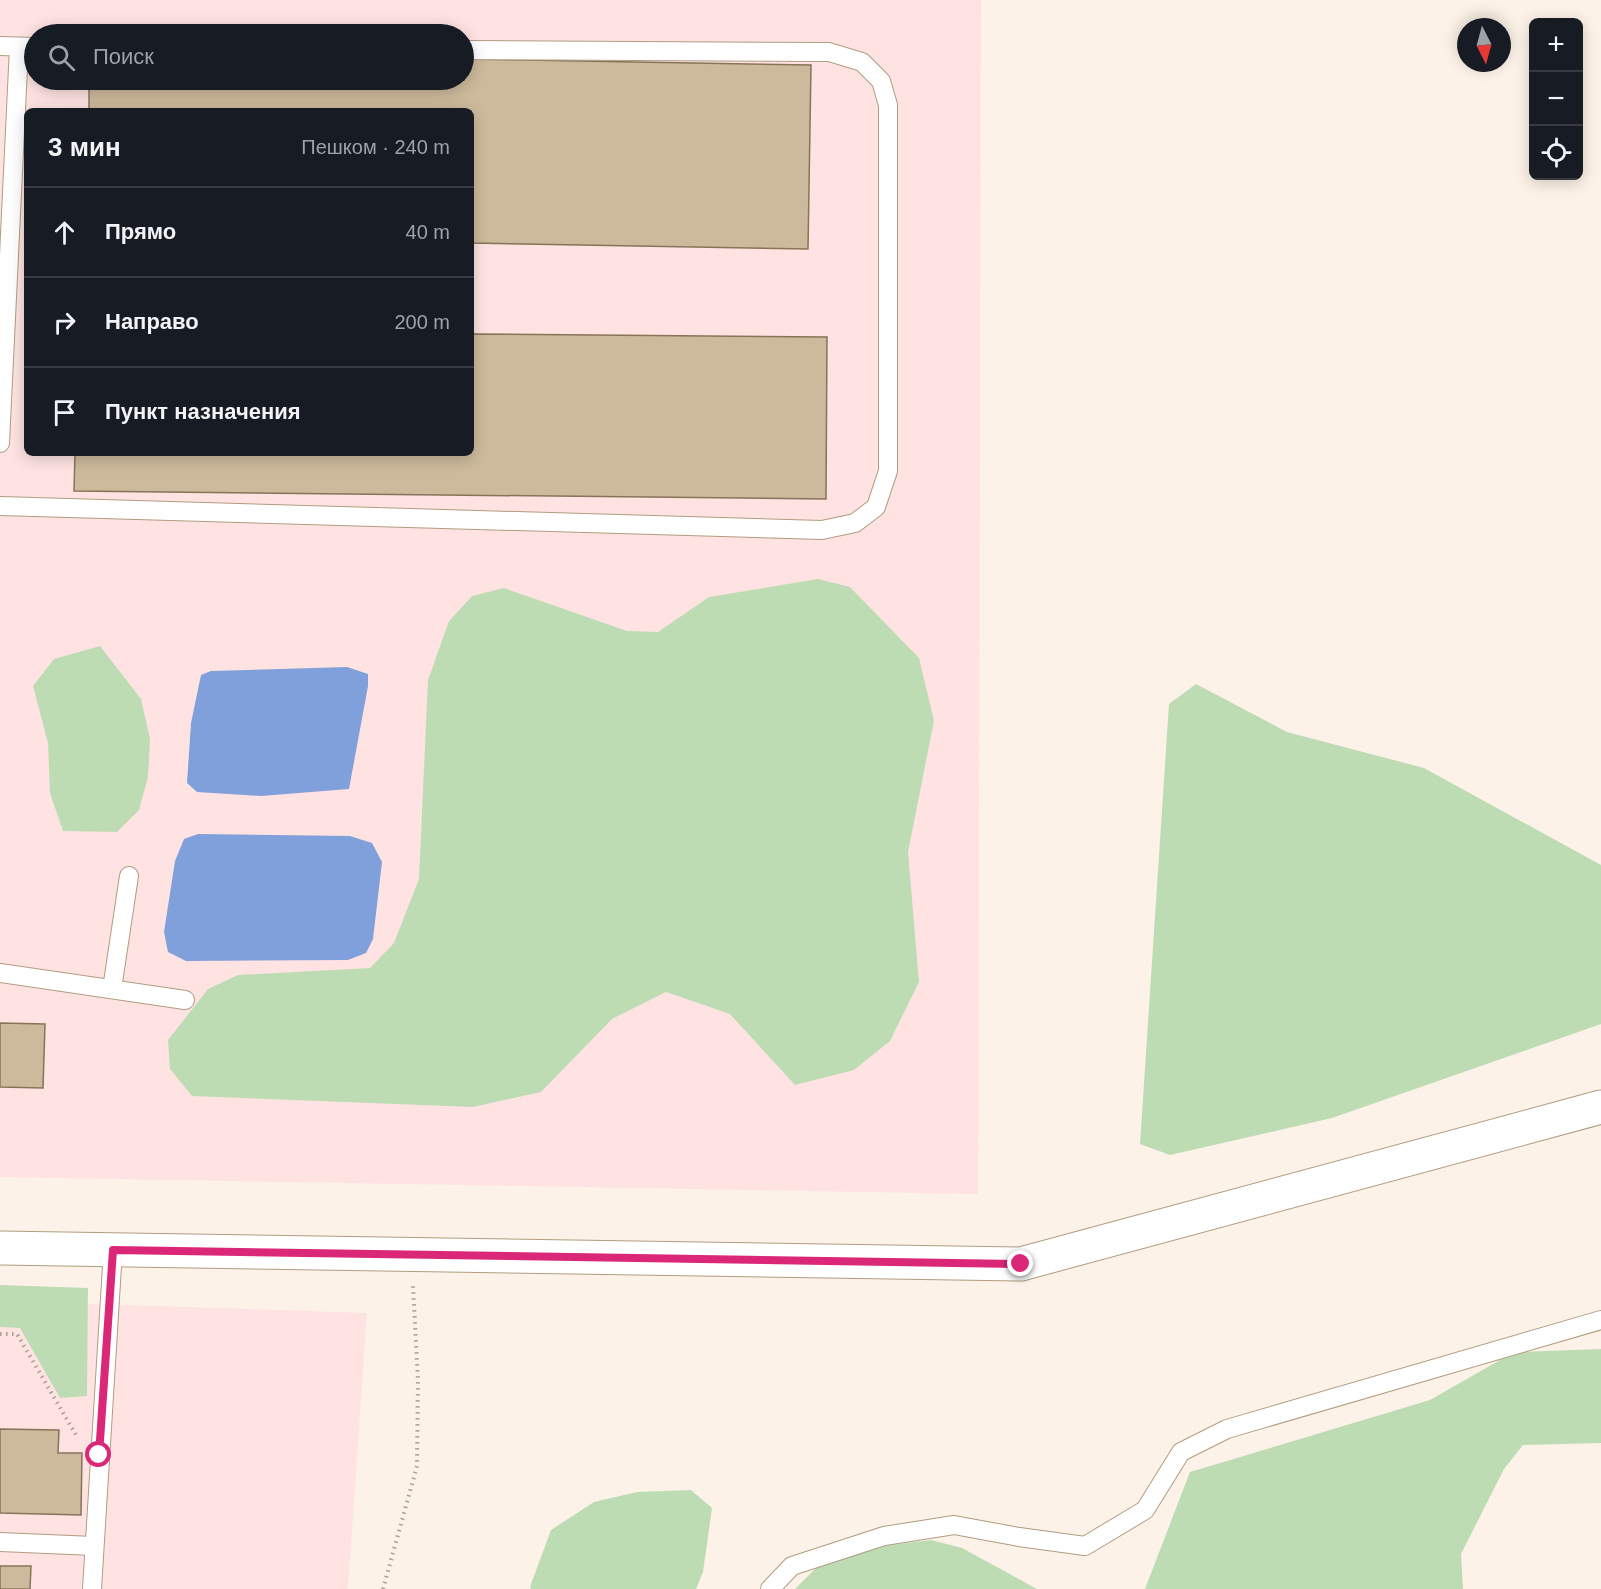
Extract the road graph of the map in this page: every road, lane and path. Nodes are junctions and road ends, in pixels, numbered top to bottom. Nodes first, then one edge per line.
1 (0, 46) edge
2 (24, 47) edge
3 (474, 50) edge
4 (24, 90) edge
5 (0, 443) edge
6 (0, 506) edge
7 (129, 876) dead end
8 (4, 970) edge
9 (112, 989) junction
10 (185, 1000) dead end
11 (1601, 1107) edge
12 (0, 1248) edge
13 (113, 1250) junction
14 (412, 1255) junction
15 (1601, 1320) edge
16 (0, 1334) edge
17 (78, 1439) dead end
18 (0, 1542) edge
19 (94, 1546) junction
20 (92, 1589) edge
21 (383, 1589) edge
22 (770, 1589) edge

1 - 2 lane
3 - 6 lane
4 - 5 lane
7 - 9 lane
8 - 9 lane
9 - 10 lane
11 - 14 street
12 - 13 street
13 - 14 street
13 - 19 lane
14 - 21 path
15 - 22 lane
16 - 17 path
18 - 19 lane
19 - 20 lane

